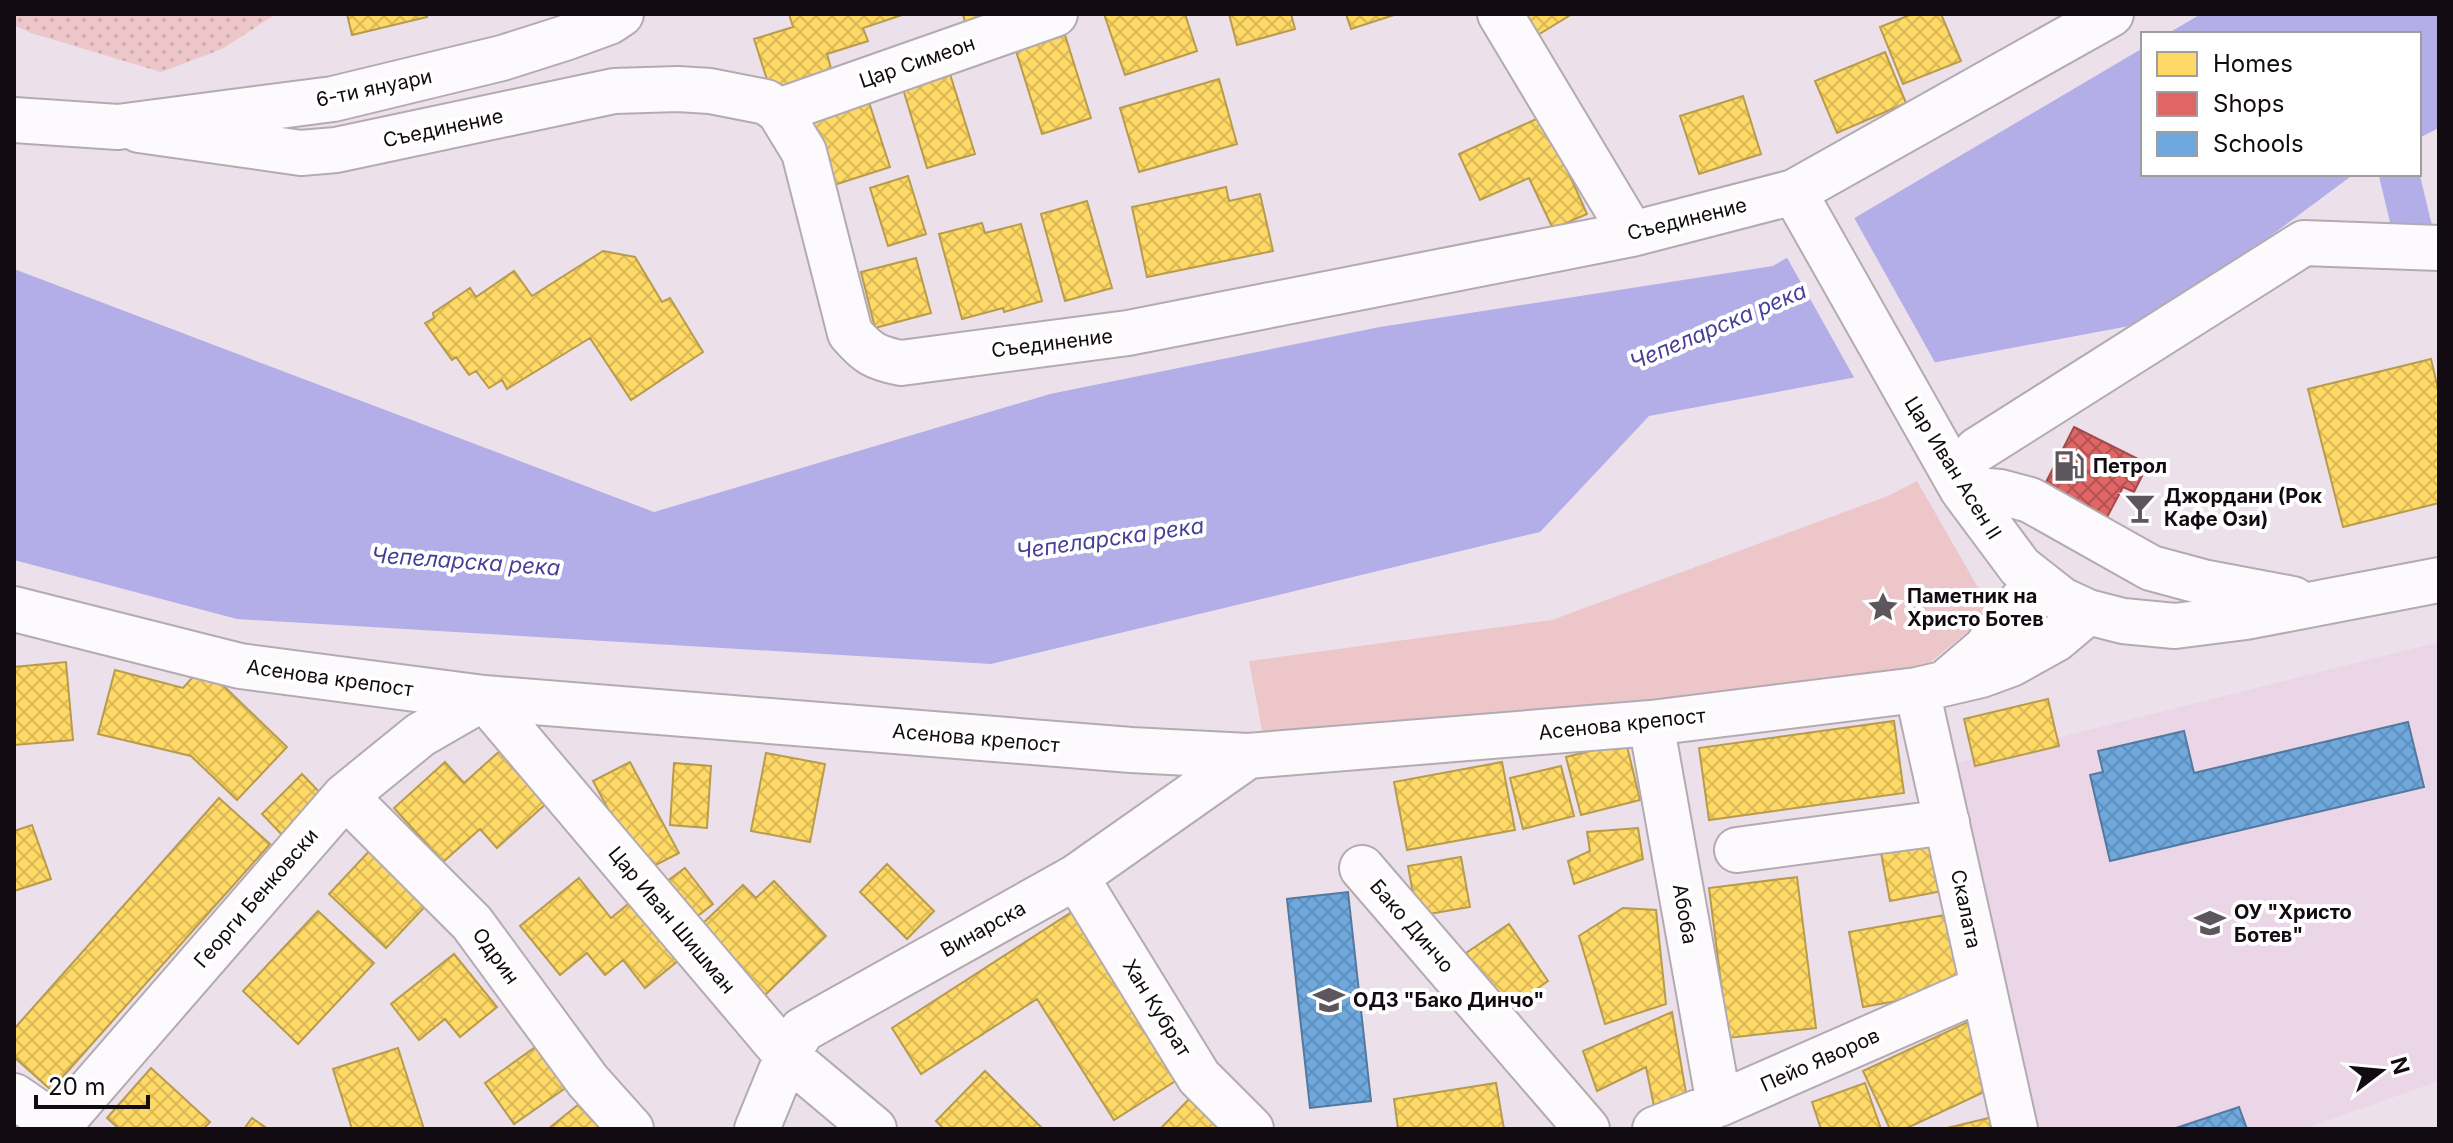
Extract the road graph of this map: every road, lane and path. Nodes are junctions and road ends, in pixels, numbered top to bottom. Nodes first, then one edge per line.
1 (621, 14) edge
2 (1055, 14) edge
3 (1500, 14) edge
4 (2091, 19) edge
5 (14, 103) edge
6 (779, 111) junction
7 (14, 120) edge
8 (118, 127) junction
9 (1794, 192) junction
10 (1632, 234) junction
11 (2439, 248) edge
12 (1960, 465) junction
13 (2439, 580) edge
14 (2036, 582) junction
15 (2315, 603) junction
16 (14, 609) edge
17 (2088, 612) junction
18 (1930, 688) junction
19 (484, 698) junction
20 (1651, 723) junction
21 (1248, 756) junction
22 (345, 796) junction
23 (1947, 822) junction
24 (1737, 850) dead end
25 (1362, 868) dead end
26 (1076, 877) junction
27 (1983, 988) junction
28 (787, 1056) junction
29 (14, 1096) edge
30 (1719, 1104) junction
31 (58, 1128) edge
32 (631, 1129) edge
33 (757, 1129) edge
34 (874, 1129) edge
35 (1251, 1129) edge
36 (1587, 1129) edge
37 (1655, 1129) edge
38 (2015, 1129) edge

1 - 8 street, 6-ти януари
2 - 6 street, Цар Симеон
3 - 10 street
4 - 9 street, Съединение
5 - 8 street
6 - 8 street, Съединение
6 - 10 street, Съединение
7 - 8 street
9 - 10 street, Съединение
9 - 12 street, Цар Иван Асен II
11 - 12 street
12 - 14 street, Цар Иван Асен II
12 - 15 street
13 - 15 street, Цар Иван Асен II
14 - 17 street, Цар Иван Асен II
14 - 18 street
15 - 17 street, Цар Иван Асен II
16 - 19 street, Асенова крепост
17 - 18 street, Асенова крепост
18 - 20 street, Асенова крепост
18 - 23 street, Скалата
19 - 21 street, Асенова крепост
19 - 22 street, Георги Бенковски
19 - 28 street, Цар Иван Шишман
20 - 21 street, Асенова крепост
20 - 30 street, Абоба
21 - 26 street, Винарска
22 - 31 street, Георги Бенковски
22 - 32 street, Одрин
23 - 24 street
23 - 27 street, Скалата
25 - 36 street, Бако Динчо
26 - 28 street, Винарска
26 - 35 street, Хан Кубрат
27 - 30 street, Пейо Яворов
27 - 38 street, Скалата
28 - 33 street, Винарска
28 - 34 street, Цар Иван Шишман
29 - 31 street
30 - 37 street, Пейо Яворов

